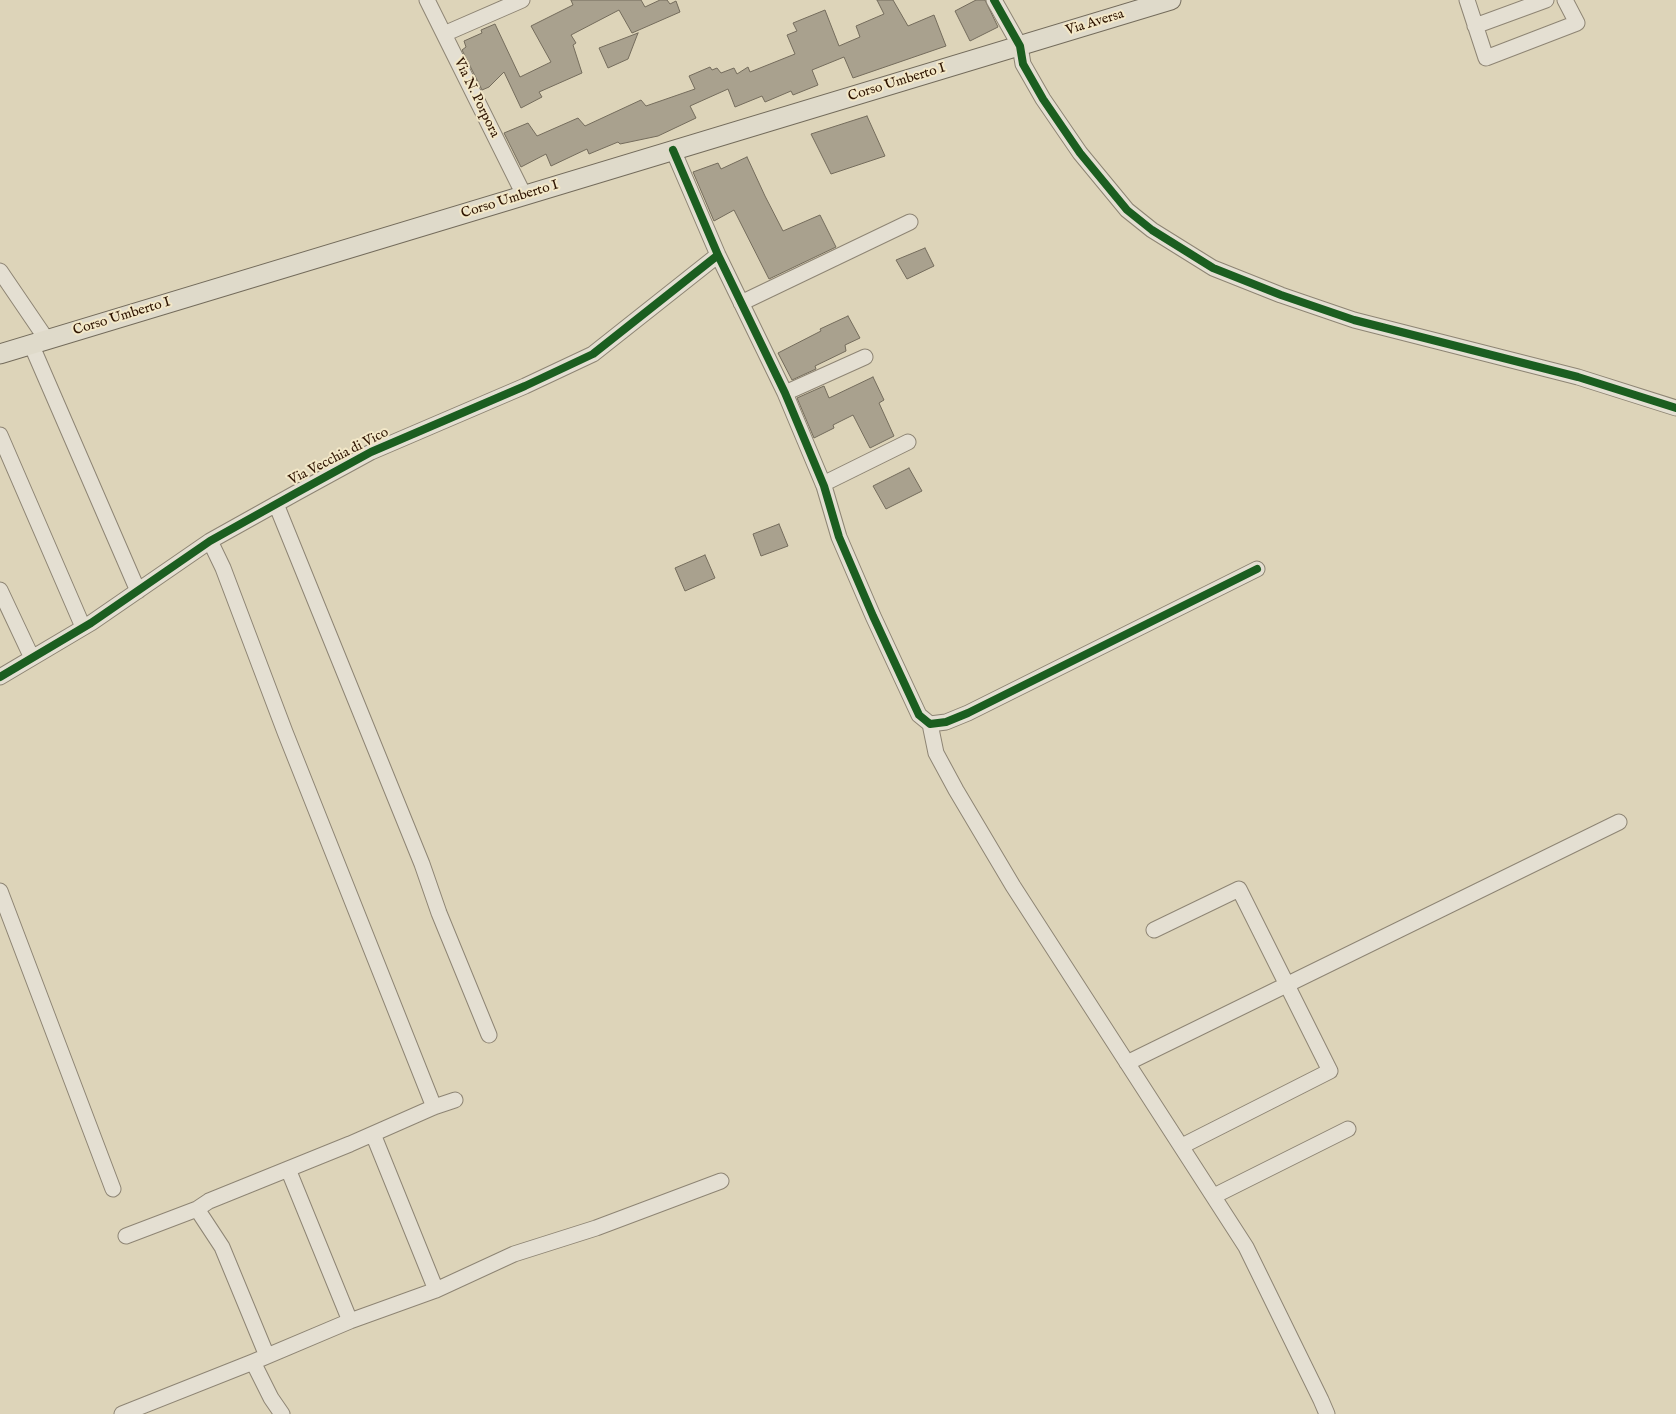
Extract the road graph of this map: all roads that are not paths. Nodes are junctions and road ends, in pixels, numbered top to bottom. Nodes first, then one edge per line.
1 (427, 0) edge
2 (522, 0) edge
3 (994, 0) edge
4 (1170, 0) edge
5 (1466, 0) edge
6 (1546, 0) edge
7 (1565, 0) edge
8 (1475, 26) junction
9 (444, 34) junction
10 (1020, 46) junction
11 (673, 150) junction
12 (524, 195) junction
13 (910, 222) dead end
14 (718, 255) junction
15 (0, 271) edge
16 (741, 303) junction
17 (39, 342) junction
18 (0, 354) edge
19 (865, 357) dead end
20 (785, 393) junction
21 (1676, 408) edge
22 (0, 435) edge
23 (908, 442) dead end
24 (823, 484) junction
25 (276, 504) junction
26 (210, 541) junction
27 (1257, 569) dead end
28 (0, 590) edge
29 (138, 591) junction
30 (83, 628) junction
31 (32, 658) junction
32 (0, 677) edge
33 (930, 724) junction
34 (1619, 822) dead end
35 (0, 891) edge
36 (1154, 930) dead end
37 (1287, 985) junction
38 (489, 1035) dead end
39 (1127, 1063) junction
40 (456, 1100) dead end
41 (434, 1107) junction
42 (1348, 1129) dead end
43 (373, 1134) junction
44 (1182, 1146) junction
45 (288, 1169) junction
46 (722, 1181) dead end
47 (113, 1189) dead end
48 (1214, 1196) junction
49 (197, 1209) junction
50 (126, 1236) dead end
51 (436, 1290) junction
52 (350, 1321) junction
53 (267, 1356) junction
54 (253, 1362) junction
55 (122, 1414) edge
56 (282, 1414) edge
57 (1327, 1414) edge

1 - 9 street, Via N. Porpora
2 - 9 street
3 - 10 street
4 - 10 main road, Via Aversa
5 - 8 street
6 - 8 street
7 - 8 street
9 - 12 street, Via N. Porpora
10 - 11 main road, Corso Umberto I
10 - 21 street
11 - 12 main road, Corso Umberto I
11 - 14 street
12 - 17 main road, Corso Umberto I
13 - 16 street
14 - 16 street
14 - 25 street, Via Vecchia di Vico
15 - 17 street
16 - 20 street
17 - 18 main road, Corso Umberto I
17 - 29 street
19 - 20 street
20 - 24 street
22 - 30 street
23 - 24 street
24 - 33 street
25 - 26 street, Via Vecchia di Vico
25 - 38 street
26 - 29 street, Via Vecchia di Vico
26 - 41 street
27 - 33 street
28 - 31 street
29 - 30 street, Via Vecchia di Vico
30 - 31 street, Via Vecchia di Vico
31 - 32 street, Via Vecchia di Vico
33 - 39 street
34 - 37 street
35 - 47 street
36 - 37 street
37 - 39 street
37 - 44 street
39 - 44 street
40 - 41 street
41 - 43 street
42 - 48 street
43 - 45 street
43 - 51 street
44 - 48 street
45 - 49 street
45 - 52 street
46 - 51 street
48 - 57 street
49 - 50 street
49 - 53 street
51 - 52 street
52 - 53 street
53 - 54 street
54 - 55 street
54 - 56 street

